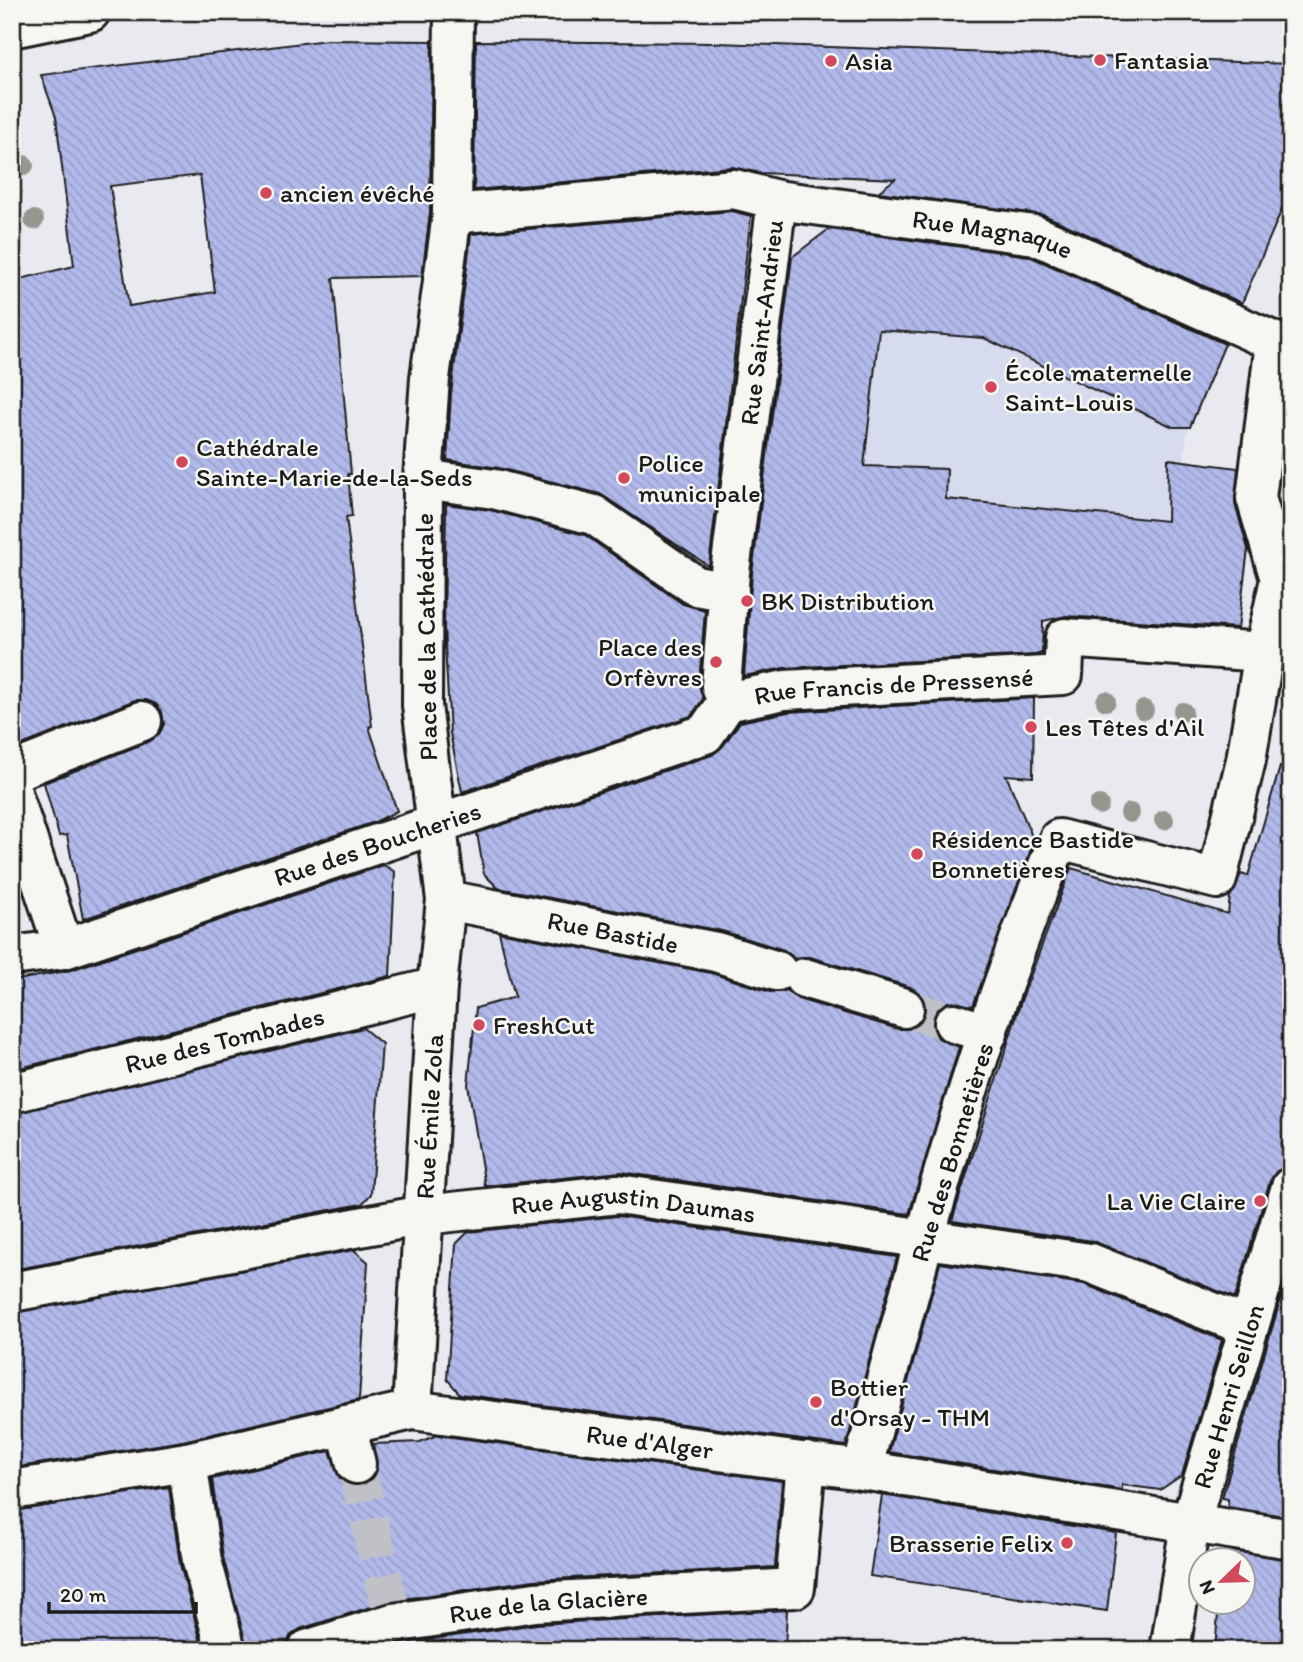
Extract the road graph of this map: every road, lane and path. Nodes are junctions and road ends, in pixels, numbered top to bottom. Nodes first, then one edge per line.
1 (90, 12) edge
2 (454, 12) edge
3 (12, 28) edge
4 (777, 200) junction
5 (452, 214) junction
6 (423, 479) junction
7 (1285, 580) edge
8 (730, 582) junction
9 (1264, 652) junction
10 (727, 702) junction
11 (142, 721) dead end
12 (12, 772) edge
13 (12, 793) edge
14 (435, 824) junction
15 (446, 900) junction
16 (64, 949) junction
17 (12, 956) edge
18 (437, 987) junction
19 (904, 1008) tunnel mouth
20 (12, 1093) edge
21 (1291, 1187) edge
22 (424, 1215) junction
23 (924, 1238) junction
24 (12, 1292) edge
25 (1247, 1326) junction
26 (412, 1410) junction
27 (346, 1425) junction
28 (187, 1462) junction
29 (806, 1462) junction
30 (356, 1464) tunnel mouth
31 (862, 1470) junction
32 (12, 1490) edge
33 (1190, 1524) junction
34 (1291, 1539) edge
35 (226, 1650) edge
36 (306, 1650) edge
37 (1170, 1650) edge

1 - 3 street
2 - 5 street, Place de la Cathédrale
4 - 5 street, Rue Magnaque
4 - 7 street, Rue Magnaque
4 - 8 street, Rue Saint-Andrieu
5 - 6 street, Place de la Cathédrale
6 - 8 street
6 - 14 street, Place de la Cathédrale
7 - 9 street
8 - 10 street
9 - 10 street, Rue Francis de Pressensé
9 - 23 street, Rue des Bonnetières
10 - 14 street, Rue des Boucheries
11 - 12 street
13 - 16 street
14 - 15 street, Rue Émile Zola
14 - 16 street, Rue des Boucheries
15 - 18 street, Rue Émile Zola
15 - 19 street, Rue Bastide
16 - 17 street, Rue des Boucheries
18 - 20 street, Rue des Tombades
18 - 22 street, Rue Émile Zola
21 - 25 street, Rue Henri Seillon
22 - 23 street, Rue Augustin Daumas
22 - 24 street, Rue Augustin Daumas
22 - 26 street, Rue Émile Zola
23 - 25 street, Rue Augustin Daumas
23 - 31 street, Rue des Bonnetières
25 - 33 street, Rue Henri Seillon
26 - 27 street, Rue d'Alger
26 - 29 street, Rue d'Alger
27 - 28 street, Rue d'Alger
27 - 30 street
28 - 32 street, Rue d'Alger
28 - 35 street
29 - 31 street, Rue d'Alger
29 - 36 street, Rue de la Glacière
31 - 33 street, Rue d'Alger
33 - 34 street, Rue d'Alger
33 - 37 street, Rue Henri Seillon

